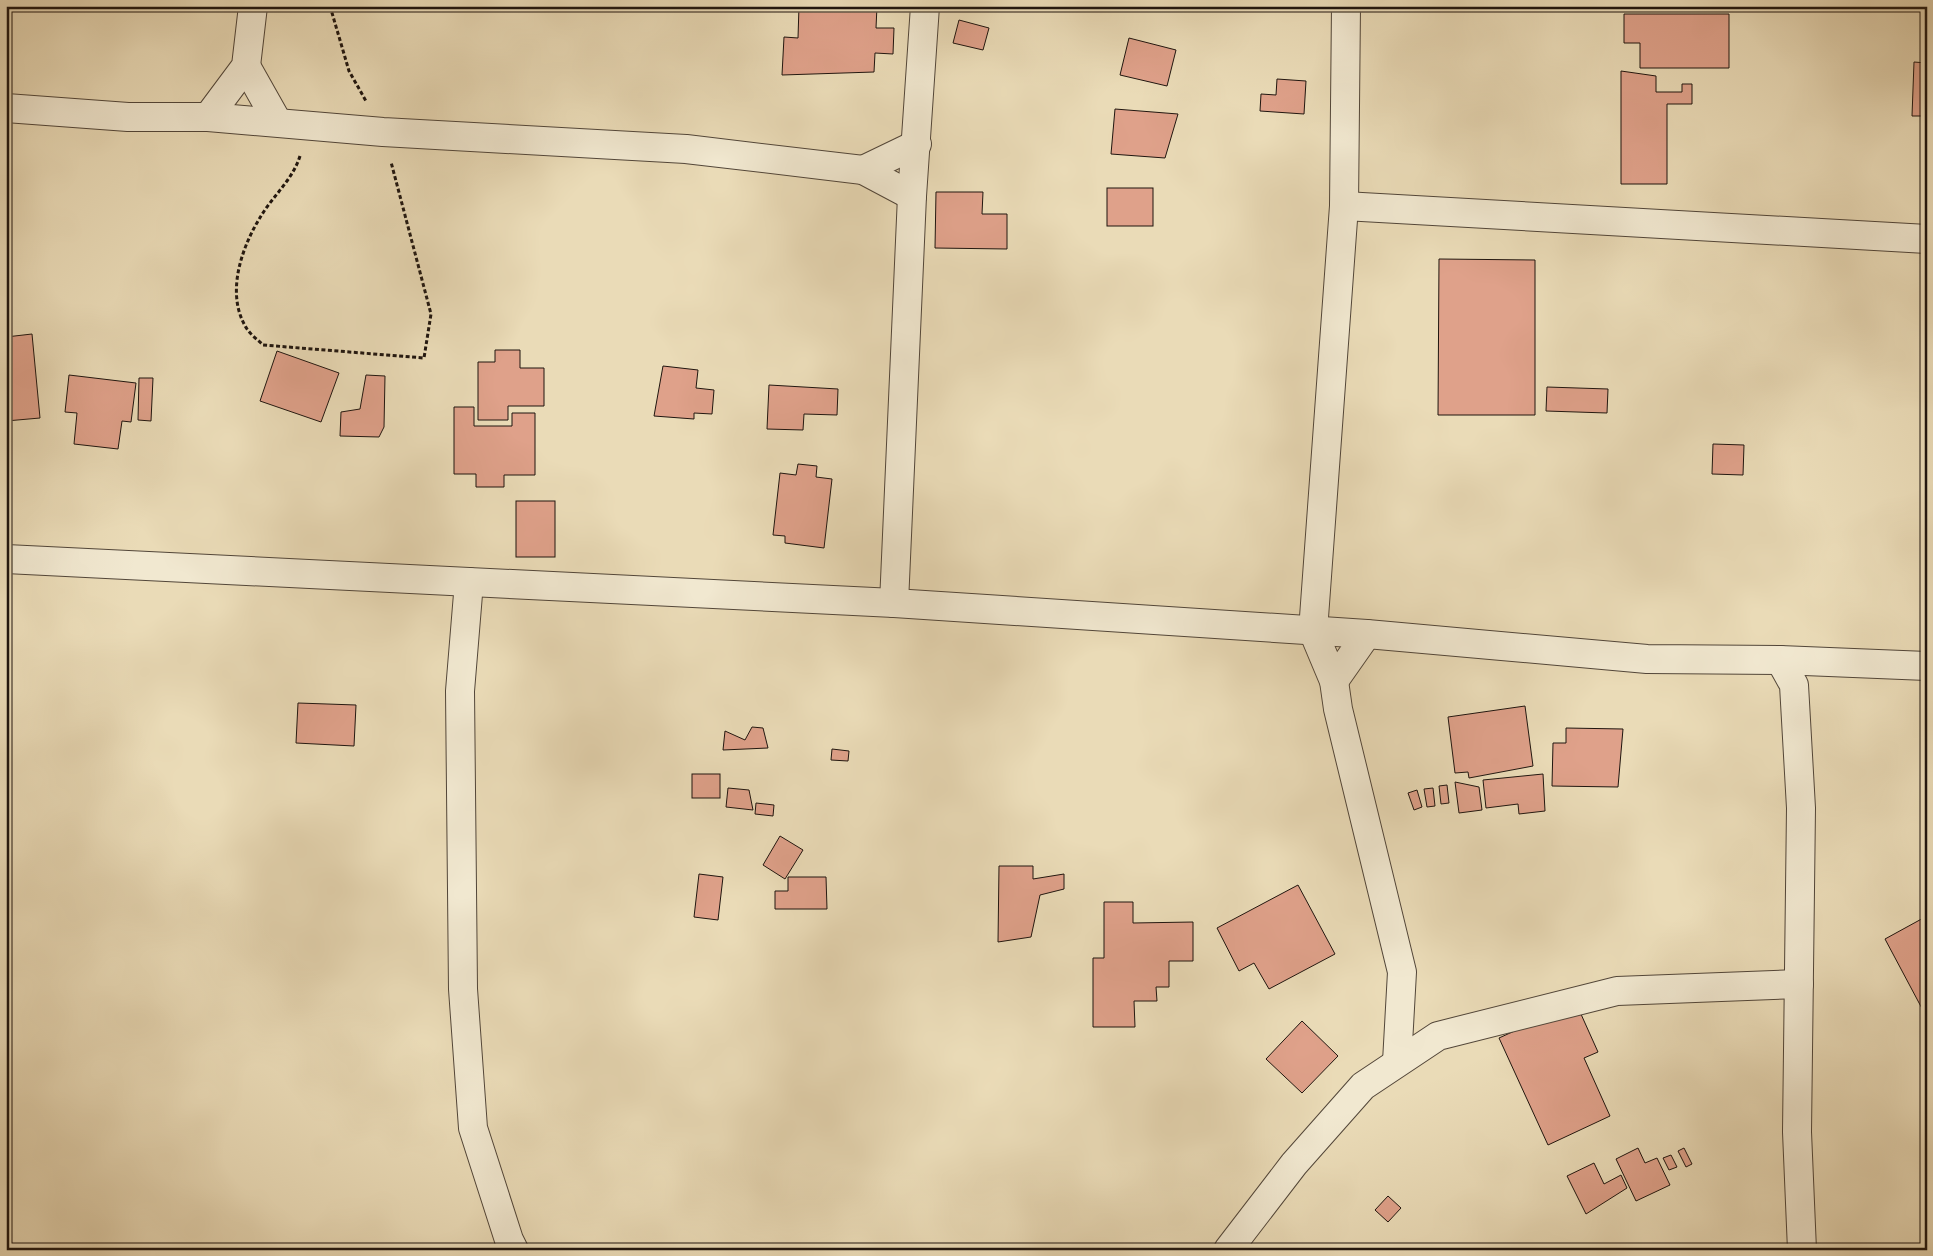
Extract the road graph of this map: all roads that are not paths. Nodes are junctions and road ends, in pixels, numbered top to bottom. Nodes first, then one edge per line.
1 (254, 6) edge
2 (924, 6) edge
3 (1346, 6) edge
4 (246, 66) junction
5 (6, 108) edge
6 (208, 117) junction
7 (278, 121) junction
8 (917, 144) junction
9 (864, 170) junction
10 (912, 196) junction
11 (1344, 206) junction
12 (1927, 238) edge
13 (6, 558) edge
14 (469, 582) junction
15 (894, 603) junction
16 (1313, 631) junction
17 (1367, 634) junction
18 (1780, 660) junction
19 (1927, 666) edge
20 (1334, 681) junction
21 (1799, 984) junction
22 (1397, 1062) junction
23 (514, 1250) edge
24 (1228, 1250) edge
25 (1802, 1250) edge

1 - 4 street
2 - 8 street
3 - 11 street
4 - 6 street
4 - 7 street
5 - 6 street
6 - 7 street
7 - 9 street
8 - 9 street
8 - 10 street
9 - 10 street
10 - 15 street
11 - 12 street
11 - 16 street
13 - 14 street
14 - 15 street
14 - 23 street
15 - 16 street
16 - 17 street
16 - 20 street
17 - 18 street
17 - 20 street
18 - 19 street
18 - 21 street
20 - 22 street
21 - 22 street
21 - 25 street
22 - 24 street

